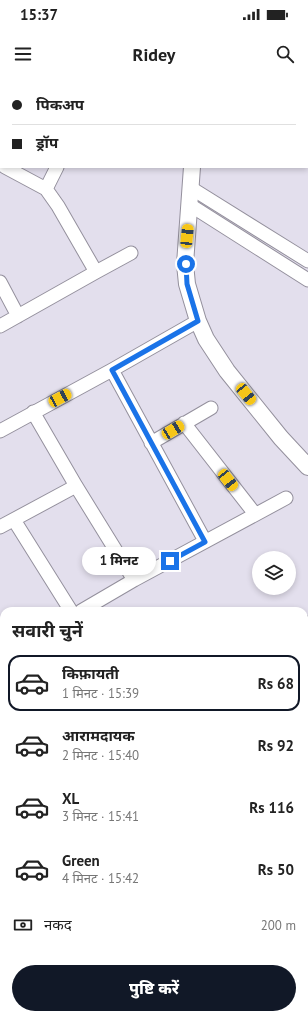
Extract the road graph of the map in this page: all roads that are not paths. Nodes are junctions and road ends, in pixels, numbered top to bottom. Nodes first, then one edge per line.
1 (7, 168) edge
2 (56, 168) edge
3 (192, 168) edge
4 (191, 188) junction
5 (46, 189) junction
6 (190, 205) junction
7 (131, 253) dead end
8 (308, 261) edge
9 (96, 272) junction
10 (308, 280) edge
11 (0, 282) edge
12 (18, 316) junction
13 (198, 321) junction
14 (0, 326) edge
15 (112, 370) junction
16 (211, 408) dead end
17 (34, 412) junction
18 (184, 423) junction
19 (0, 431) edge
20 (151, 443) junction
21 (308, 467) edge
22 (76, 486) junction
23 (286, 498) dead end
24 (255, 514) junction
25 (14, 520) junction
26 (0, 528) edge
27 (205, 542) junction
28 (134, 580) junction
29 (68, 607) edge
30 (88, 607) edge

1 - 5 street
2 - 5 street
3 - 4 main road
4 - 6 main road
4 - 8 street
5 - 9 street
6 - 10 street
6 - 13 main road
7 - 9 street
9 - 12 street
11 - 12 street
12 - 14 street
13 - 15 street
13 - 21 main road
15 - 17 street
15 - 20 street
16 - 18 street
17 - 19 street
17 - 22 street
18 - 20 street
18 - 24 street
20 - 27 street
22 - 25 street
22 - 28 street
23 - 24 street
24 - 27 street
25 - 26 street
25 - 29 street
27 - 28 street
28 - 30 street

